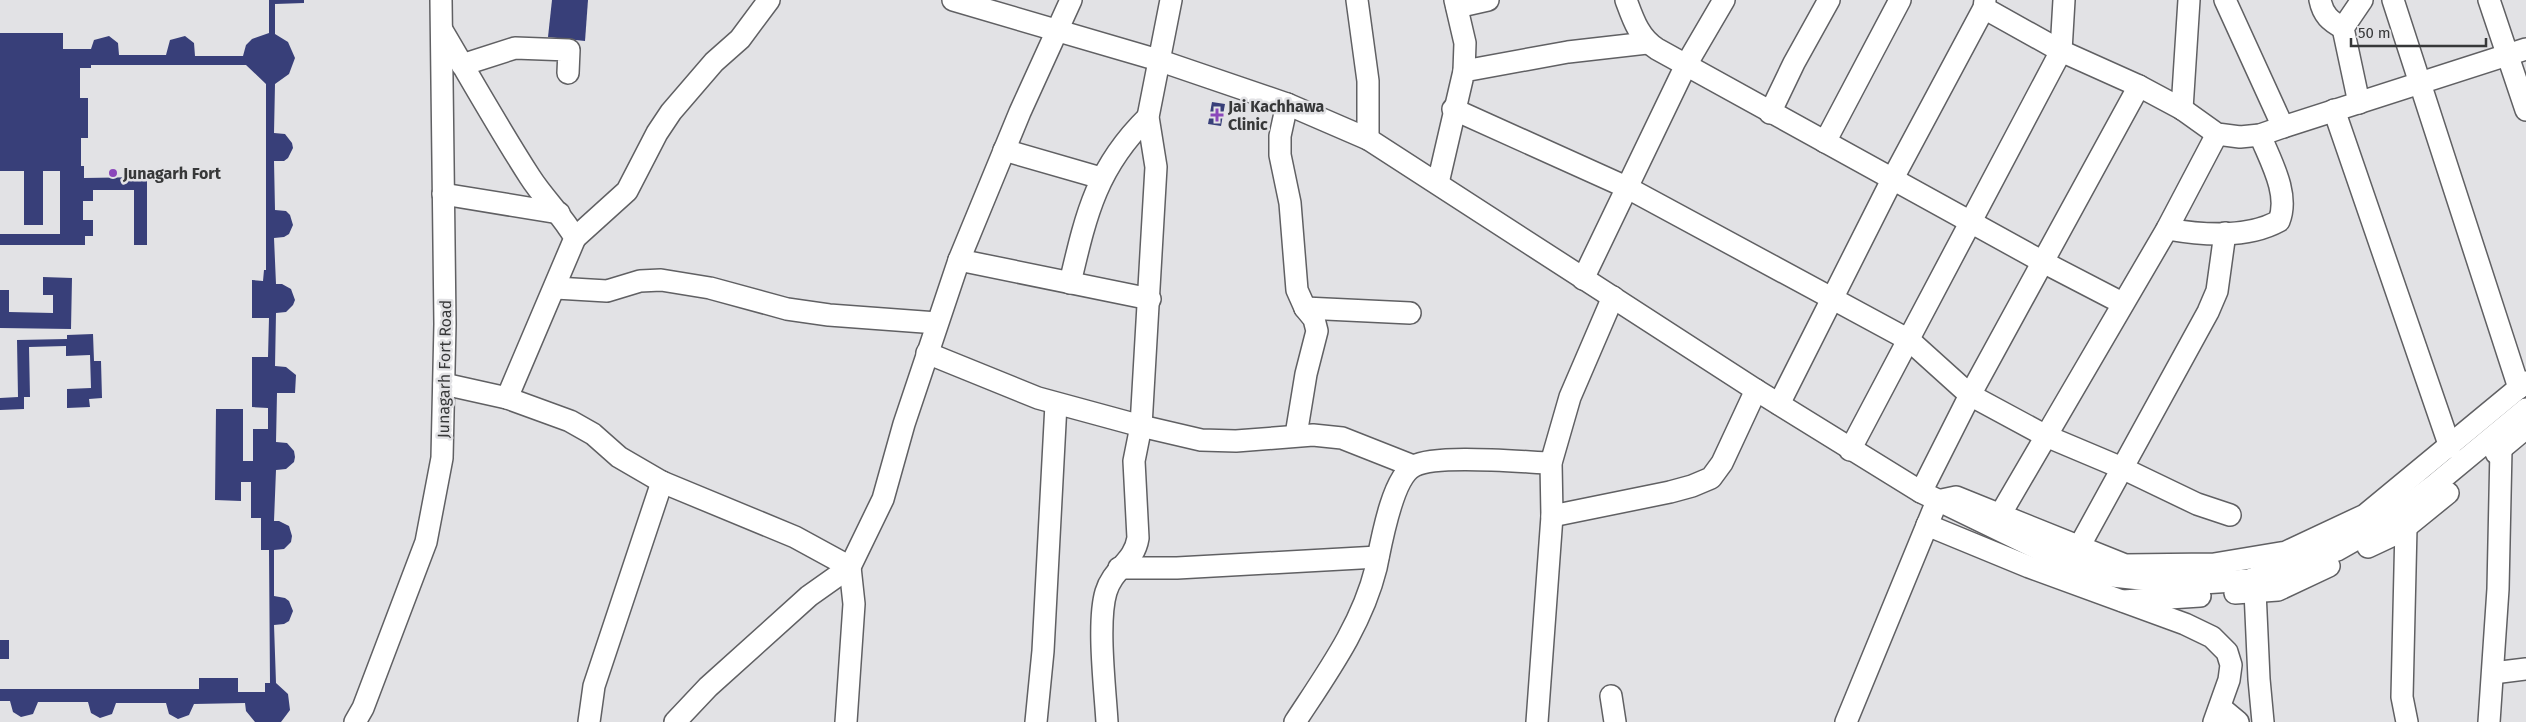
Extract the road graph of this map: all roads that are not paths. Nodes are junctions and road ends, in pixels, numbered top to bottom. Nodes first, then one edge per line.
1 (441, 0) edge
2 (770, 0) edge
3 (953, 0) edge
4 (1071, 0) edge
5 (1172, 0) edge
6 (1357, 0) edge
7 (1488, 0) edge
8 (1626, 0) edge
9 (1724, 0) edge
10 (1829, 0) edge
11 (1900, 0) edge
12 (2064, 0) edge
13 (2189, 0) edge
14 (2225, 0) edge
15 (2320, 0) edge
16 (2362, 0) edge
17 (2393, 0) edge
18 (2488, 0) edge
19 (1456, 4) edge
20 (1984, 4) edge
21 (2343, 28) junction
22 (1059, 29) junction
23 (442, 30) junction
24 (1647, 43) junction
25 (2060, 51) junction
26 (2517, 51) edge
27 (1158, 60) junction
28 (462, 65) junction
29 (1686, 65) junction
30 (1464, 71) junction
31 (568, 73) dead end
32 (2421, 83) junction
33 (2139, 86) junction
34 (2359, 103) junction
35 (1287, 104) junction
36 (1454, 109) junction
37 (2182, 109) junction
38 (2334, 110) junction
39 (2526, 110) edge
40 (1770, 112) junction
41 (1148, 117) junction
42 (2283, 128) junction
43 (2218, 134) junction
44 (2260, 135) junction
45 (1368, 139) junction
46 (1825, 142) junction
47 (1004, 150) junction
48 (1101, 178) junction
49 (1893, 178) junction
50 (1438, 183) junction
51 (1626, 187) junction
52 (444, 194) junction
53 (558, 213) junction
54 (1972, 222) junction
55 (2167, 229) junction
56 (2225, 233) junction
57 (575, 238) junction
58 (959, 260) junction
59 (2043, 262) junction
60 (1583, 279) junction
61 (1070, 283) junction
62 (556, 288) junction
63 (1612, 297) junction
64 (1150, 299) junction
65 (1833, 299) junction
66 (2122, 303) junction
67 (1305, 308) junction
68 (1410, 313) dead end
69 (937, 323) junction
70 (1910, 340) junction
71 (927, 353) junction
72 (444, 384) junction
73 (2523, 385) edge
74 (1756, 390) junction
75 (1970, 395) junction
76 (507, 398) junction
77 (1056, 404) junction
78 (1779, 404) junction
79 (2526, 409) edge
80 (1142, 426) junction
81 (2526, 428) edge
82 (1296, 435) junction
83 (2046, 436) junction
84 (2450, 447) junction
85 (2501, 449) junction
86 (1850, 450) junction
87 (1550, 463) junction
88 (1413, 466) junction
89 (2122, 468) junction
90 (662, 482) junction
91 (1929, 496) junction
92 (2000, 515) junction
93 (2230, 515) dead end
94 (1552, 516) junction
95 (1927, 525) junction
96 (2406, 527) junction
97 (2079, 547) junction
98 (1378, 557) junction
99 (850, 567) junction
100 (1120, 568) junction
101 (2255, 591) junction
102 (2123, 601) junction
103 (2526, 669) edge
104 (2493, 673) junction
105 (1611, 696) dead end
106 (2217, 714) edge
107 (355, 722) edge
108 (589, 722) edge
109 (675, 722) edge
110 (846, 722) edge
111 (1036, 722) edge
112 (1106, 722) edge
113 (1295, 722) edge
114 (1537, 722) edge
115 (1616, 722) edge
116 (1846, 722) edge
117 (2238, 722) edge
118 (2263, 722) edge
119 (2407, 722) edge
120 (2489, 722) edge

1 - 23 street, Junagarh Fort Road
2 - 57 street
3 - 22 street
4 - 22 street
5 - 27 street
6 - 45 street
7 - 19 street
8 - 24 street
9 - 29 street
10 - 40 street
11 - 46 street
12 - 25 street
13 - 37 street
14 - 42 street
15 - 21 street
16 - 21 street
17 - 32 street
18 - 26 street
19 - 30 street
20 - 25 street
20 - 49 street
21 - 34 street
22 - 27 street
22 - 47 street
23 - 28 street
23 - 52 street, Junagarh Fort Road
24 - 29 street
24 - 30 street
25 - 33 street
25 - 54 street
26 - 32 street
26 - 39 street
27 - 35 street
27 - 41 street
28 - 31 street
28 - 53 street
29 - 40 street
29 - 51 street
30 - 36 street
32 - 34 street
32 - 73 street
33 - 37 street
33 - 59 street
34 - 38 street
35 - 45 street
35 - 67 street
36 - 50 street
36 - 51 street
37 - 43 street
38 - 42 street
38 - 84 street
40 - 46 street
41 - 48 street
41 - 64 street
42 - 44 street
43 - 44 street
43 - 55 street
44 - 56 street
45 - 50 street
46 - 49 street
47 - 48 street
47 - 58 street
48 - 61 street
49 - 54 street
49 - 65 street
50 - 60 street
51 - 60 street
51 - 65 street
52 - 53 street
52 - 72 street, Junagarh Fort Road
53 - 57 street
54 - 59 street
54 - 70 street
55 - 56 street
55 - 66 street
56 - 89 street
57 - 62 street
58 - 61 street
58 - 69 street
59 - 66 street
59 - 75 street
60 - 63 street
61 - 64 street
62 - 69 street
62 - 76 street
63 - 74 street
63 - 87 street
64 - 80 street
65 - 70 street
65 - 78 street
66 - 83 street
67 - 68 street
67 - 82 street
69 - 71 street
70 - 75 street
70 - 86 street
71 - 77 street
71 - 99 street
72 - 76 street
72 - 107 street, Junagarh Fort Road
73 - 84 street
74 - 78 street
74 - 94 street
75 - 83 street
75 - 91 street
76 - 90 street
77 - 80 street
77 - 111 street
78 - 86 street
79 - 91 street
80 - 82 street
80 - 100 street
81 - 85 street
82 - 88 street
83 - 89 street
83 - 92 street
84 - 97 street
85 - 96 street
85 - 104 street
86 - 91 street
87 - 88 street
87 - 94 street
88 - 98 street
89 - 93 street
89 - 97 street
90 - 99 street
90 - 108 street
91 - 92 street
91 - 95 street
92 - 97 street
94 - 114 street
95 - 102 street
95 - 116 street
96 - 101 street
96 - 119 street
98 - 100 street
98 - 113 street
99 - 109 street
99 - 110 street
100 - 112 street
101 - 102 street
101 - 118 street
102 - 106 street
103 - 104 street
104 - 120 street
105 - 115 street
106 - 117 street

